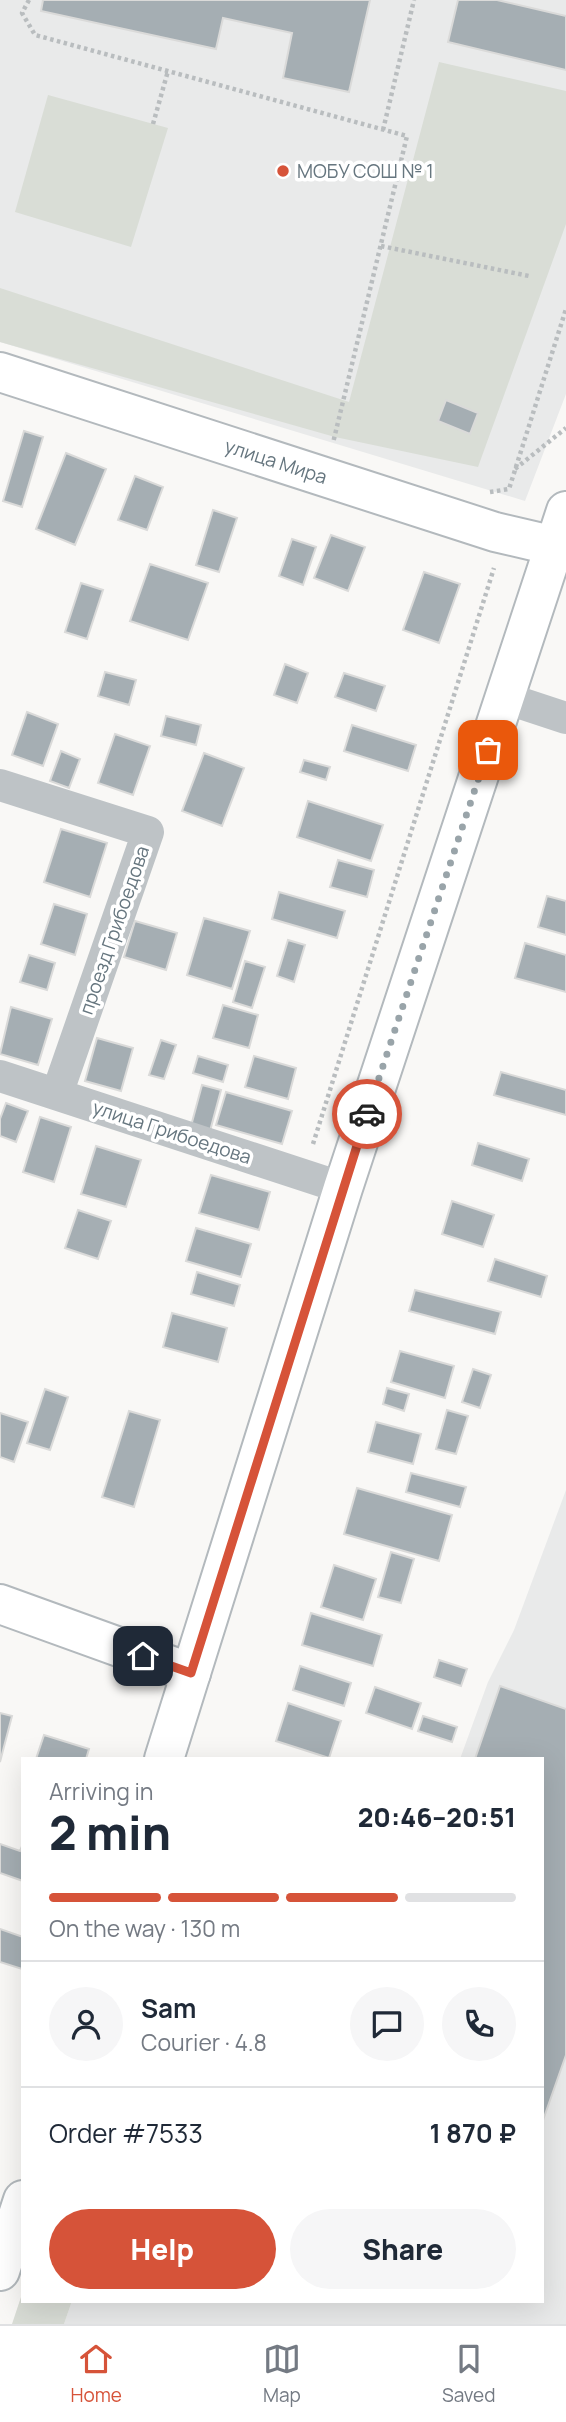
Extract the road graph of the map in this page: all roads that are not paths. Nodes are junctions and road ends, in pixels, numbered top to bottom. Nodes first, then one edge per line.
1 (0, 372) edge
2 (560, 529) edge
3 (505, 698) junction
4 (566, 718) edge
5 (0, 785) edge
6 (0, 1076) edge
7 (57, 1094) junction
8 (343, 1188) junction
9 (0, 1604) edge
10 (191, 1673) junction
11 (164, 1757) edge
12 (21, 2206) edge
13 (0, 2271) edge

1 - 2 street, улица Мира
2 - 3 street
3 - 4 street
3 - 8 street
5 - 7 street, проезд Грибоедова
6 - 7 street, улица Грибоедова
7 - 8 street, улица Грибоедова
8 - 10 street
9 - 10 street
10 - 11 street
12 - 13 street

